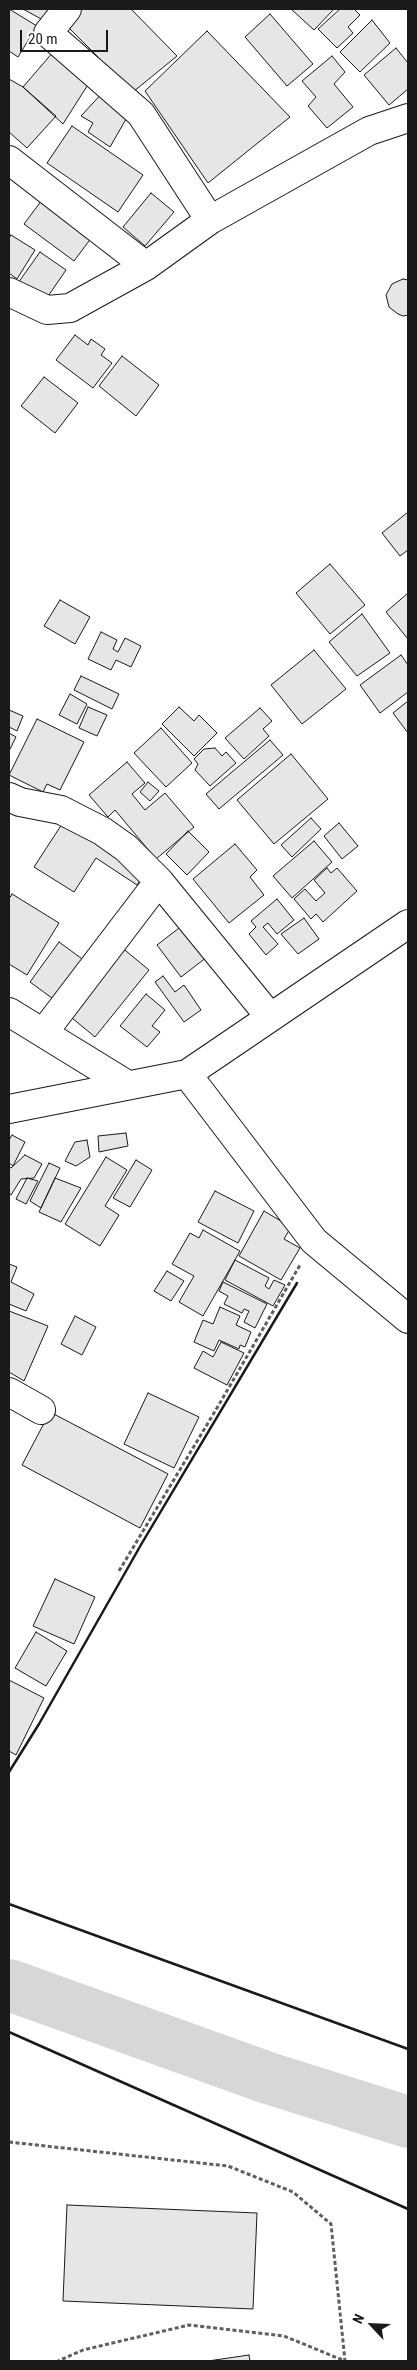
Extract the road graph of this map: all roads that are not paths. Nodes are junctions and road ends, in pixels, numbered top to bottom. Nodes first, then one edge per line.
1 (67, 9) edge
2 (408, 118) edge
3 (9, 160) edge
4 (210, 220) junction
5 (146, 266) junction
6 (9, 292) edge
7 (9, 797) edge
8 (159, 881) junction
9 (408, 924) edge
10 (9, 1012) edge
11 (270, 1017) junction
12 (44, 1032) junction
13 (187, 1074) junction
14 (126, 1084) junction
15 (9, 1109) edge
16 (408, 1319) edge
17 (9, 1392) edge
18 (41, 1410) dead end

1 - 4 street
2 - 4 street
3 - 5 street
4 - 5 street
5 - 6 street
7 - 8 street
8 - 11 street
8 - 12 street
9 - 11 street
10 - 12 street
11 - 13 street
12 - 14 street
13 - 14 street
13 - 16 street
14 - 15 street
17 - 18 street

